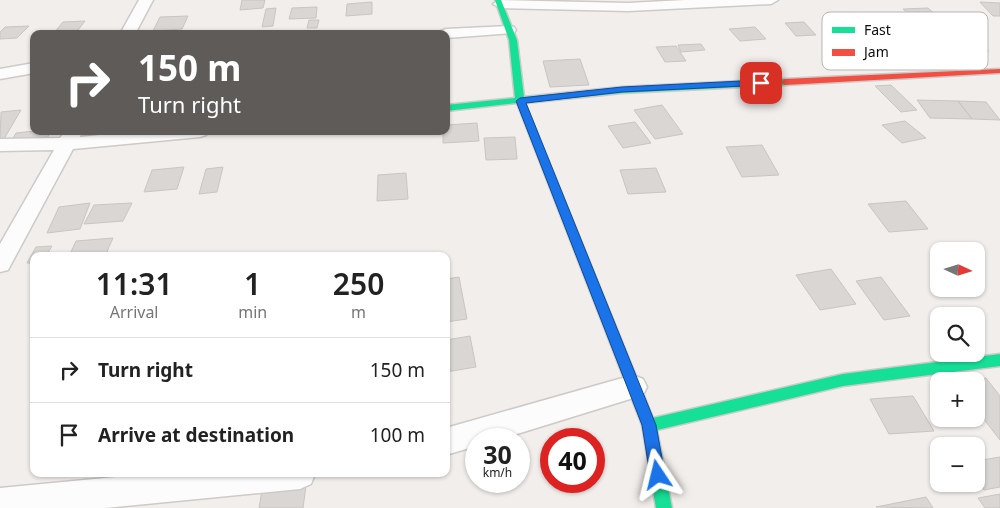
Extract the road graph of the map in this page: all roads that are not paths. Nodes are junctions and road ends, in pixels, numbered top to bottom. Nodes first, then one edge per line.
1 (146, 0) edge
2 (771, 0) edge
3 (499, 2) edge
4 (129, 30) edge
5 (509, 30) junction
6 (450, 34) edge
7 (30, 69) edge
8 (1000, 71) edge
9 (0, 74) edge
10 (520, 101) junction
11 (450, 108) edge
12 (126, 135) edge
13 (70, 138) edge
14 (0, 145) edge
15 (0, 264) edge
16 (1000, 360) edge
17 (633, 387) junction
18 (649, 425) junction
19 (450, 441) edge
20 (270, 477) edge
21 (0, 504) edge
22 (664, 508) edge

1 - 4 street
2 - 3 street
3 - 5 street
5 - 6 street
5 - 10 street
7 - 9 street
8 - 10 street
10 - 11 street
10 - 17 street
12 - 13 street
13 - 14 street
13 - 15 street
16 - 18 street
17 - 18 street
17 - 19 street
18 - 22 street
20 - 21 street

